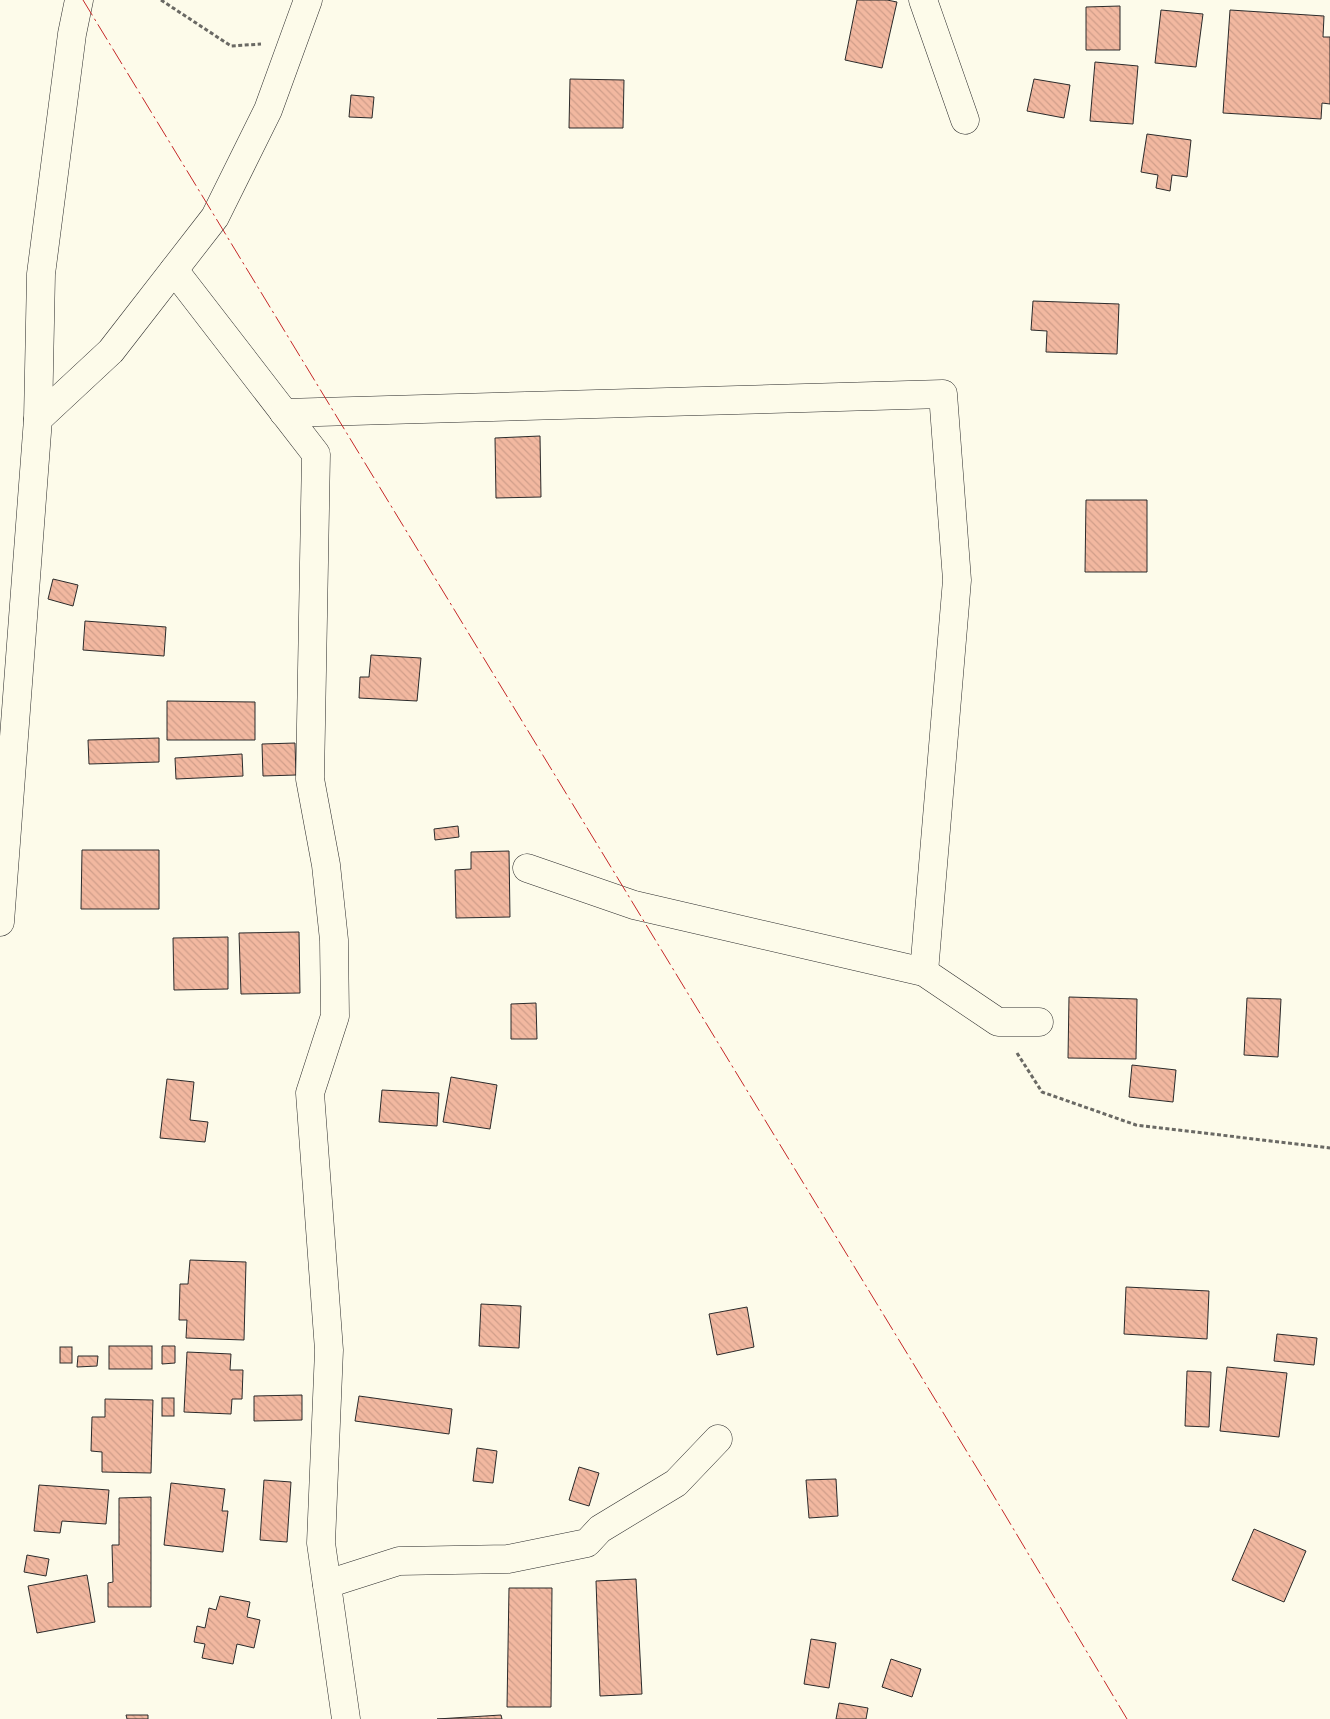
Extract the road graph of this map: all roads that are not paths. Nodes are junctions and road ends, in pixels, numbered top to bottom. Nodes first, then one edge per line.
1 (79, 0) edge
2 (308, 0) edge
3 (923, 0) edge
4 (965, 120) dead end
5 (174, 270) junction
6 (284, 413) junction
7 (38, 418) junction
8 (527, 868) dead end
9 (0, 922) edge
10 (924, 972) junction
11 (1039, 1022) dead end
12 (718, 1439) dead end
13 (327, 1584) junction
14 (346, 1719) edge

1 - 7 street
2 - 5 street
3 - 4 street
5 - 6 street
5 - 7 street
6 - 10 street
6 - 13 street
7 - 9 street
8 - 10 street
10 - 11 street
12 - 13 street
13 - 14 street

